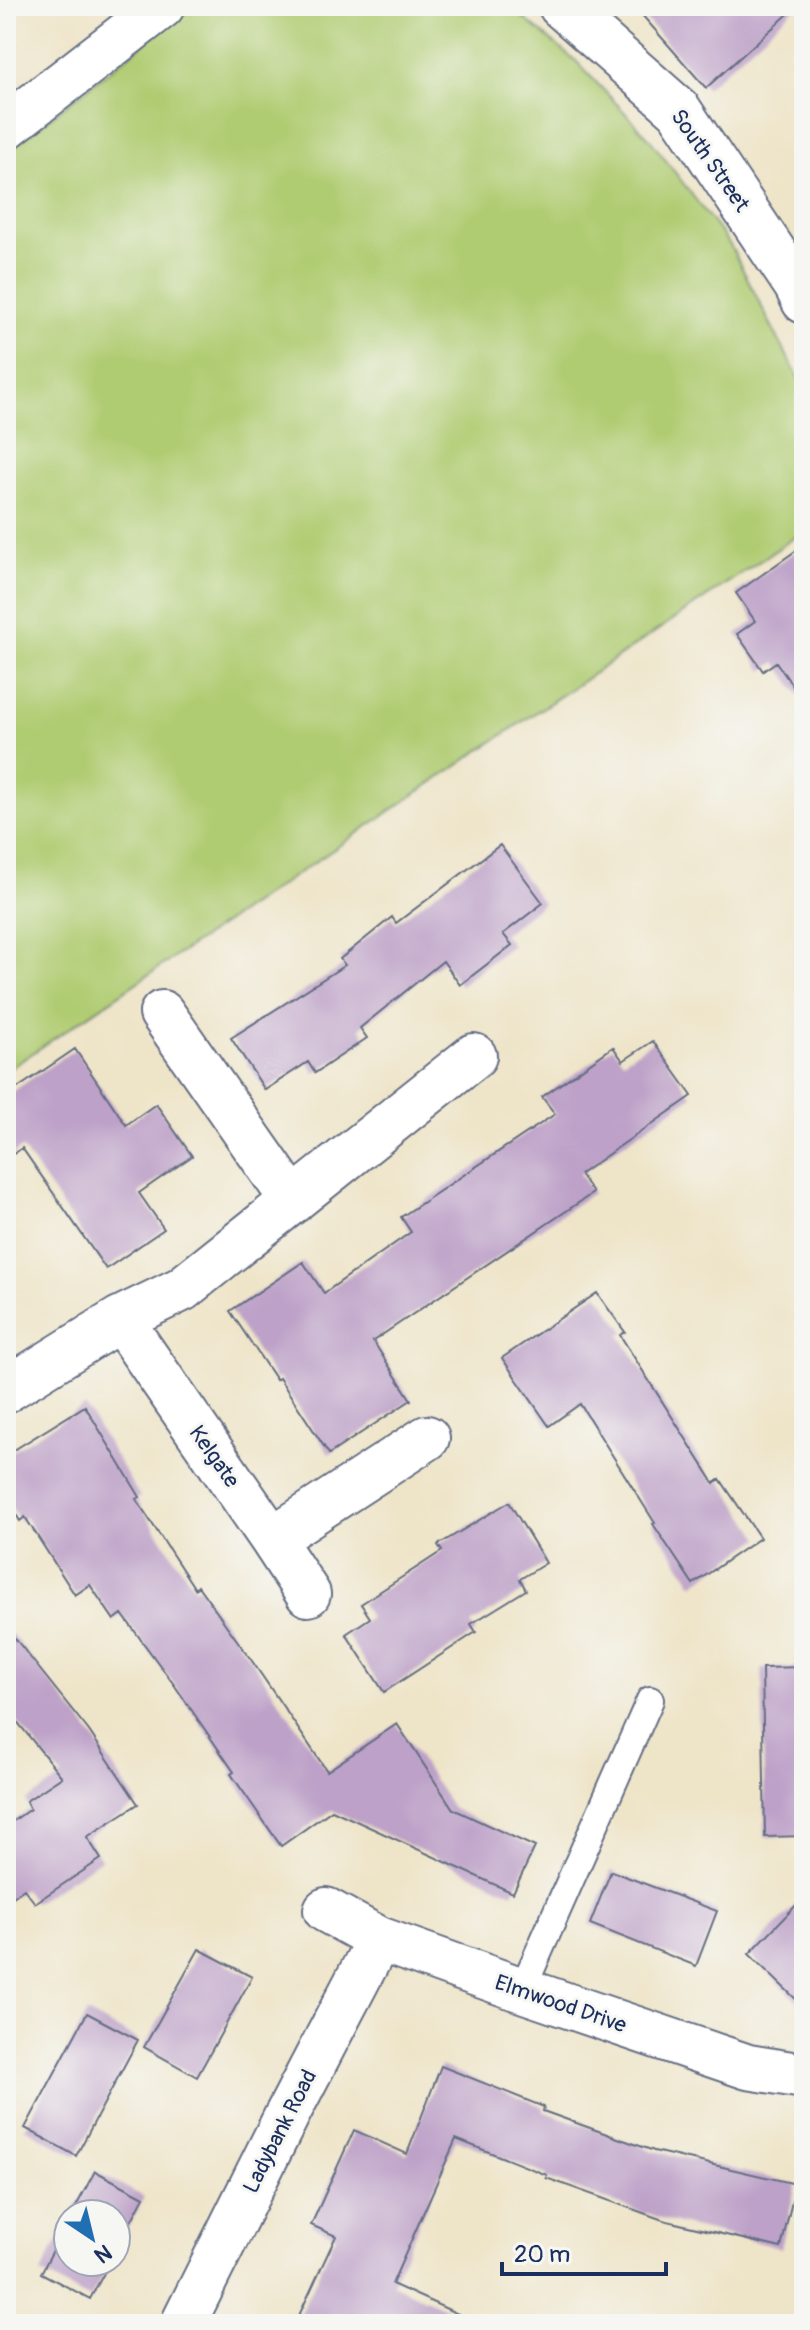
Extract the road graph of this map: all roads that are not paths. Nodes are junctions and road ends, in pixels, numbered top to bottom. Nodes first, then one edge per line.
1 (162, 6) edge
2 (561, 6) edge
3 (6, 127) edge
4 (804, 301) edge
5 (162, 1013) dead end
6 (474, 1056) dead end
7 (293, 1201) junction
8 (120, 1319) junction
9 (6, 1390) edge
10 (427, 1438) dead end
11 (272, 1539) junction
12 (308, 1594) dead end
13 (650, 1700) dead end
14 (326, 1910) dead end
15 (379, 1939) junction
16 (522, 1990) junction
17 (804, 2076) edge
18 (183, 2324) edge

1 - 3 street
2 - 4 street, South Street
5 - 7 street
6 - 7 street
7 - 8 street
8 - 9 street
8 - 11 street, Kelgate
10 - 11 street
11 - 12 street, Kelgate
13 - 16 lane
14 - 15 street, Elmwood Drive
15 - 16 street, Elmwood Drive
15 - 18 street, Ladybank Road
16 - 17 street, Elmwood Drive

